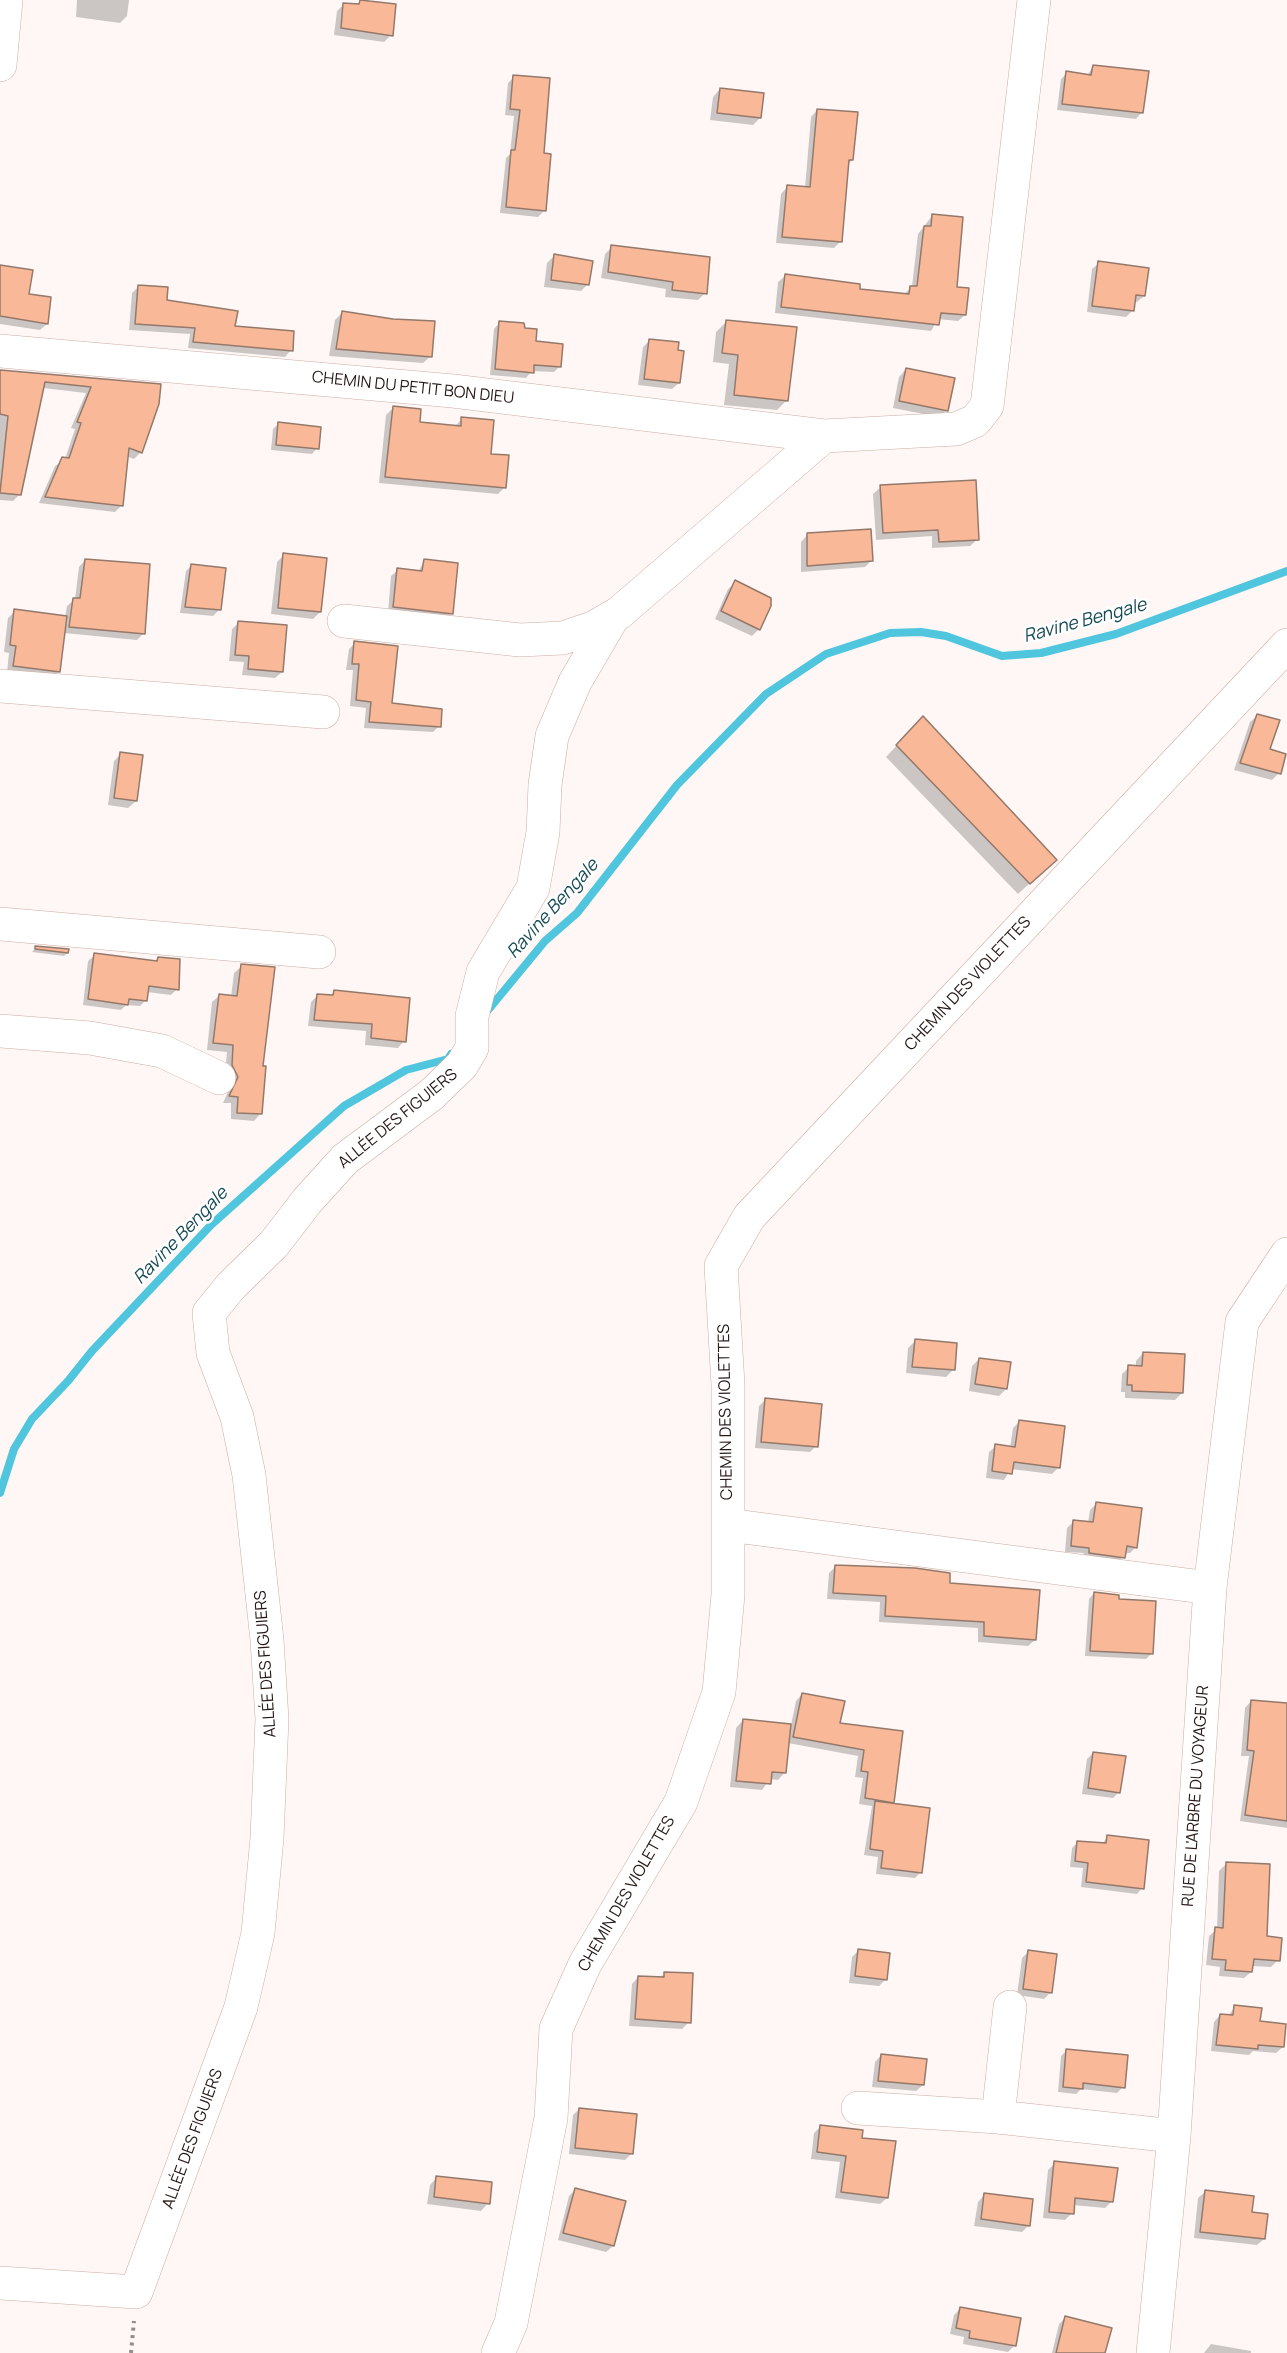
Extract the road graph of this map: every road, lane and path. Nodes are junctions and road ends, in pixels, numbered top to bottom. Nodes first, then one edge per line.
1 (6, 0) edge
2 (1034, 0) edge
3 (0, 65) edge
4 (0, 351) edge
5 (824, 436) junction
6 (613, 617) junction
7 (344, 621) dead end
8 (1287, 645) edge
9 (0, 686) edge
10 (323, 712) dead end
11 (0, 924) edge
12 (319, 952) dead end
13 (0, 1031) edge
14 (219, 1078) dead end
15 (1287, 1254) edge
16 (728, 1525) junction
17 (1210, 1588) junction
18 (1010, 2007) dead end
19 (858, 2108) dead end
20 (999, 2117) junction
21 (1174, 2136) junction
22 (0, 2283) edge
23 (498, 2353) edge
24 (1153, 2353) edge

1 - 3 street
2 - 5 street, CHEMIN DU PETIT BON DIEU
4 - 5 street, CHEMIN DU PETIT BON DIEU
5 - 6 street
6 - 7 street
6 - 22 street, ALLÉE DES FIGUIERS
8 - 16 street, CHEMIN DES VIOLETTES
9 - 10 street
11 - 12 street
13 - 14 street
15 - 17 street, RUE DE L'ARBRE DU VOYAGEUR
16 - 17 street
16 - 23 street, CHEMIN DES VIOLETTES
17 - 21 street, RUE DE L'ARBRE DU VOYAGEUR
18 - 20 street
19 - 20 street
20 - 21 street
21 - 24 street, RUE DE L'ARBRE DU VOYAGEUR

